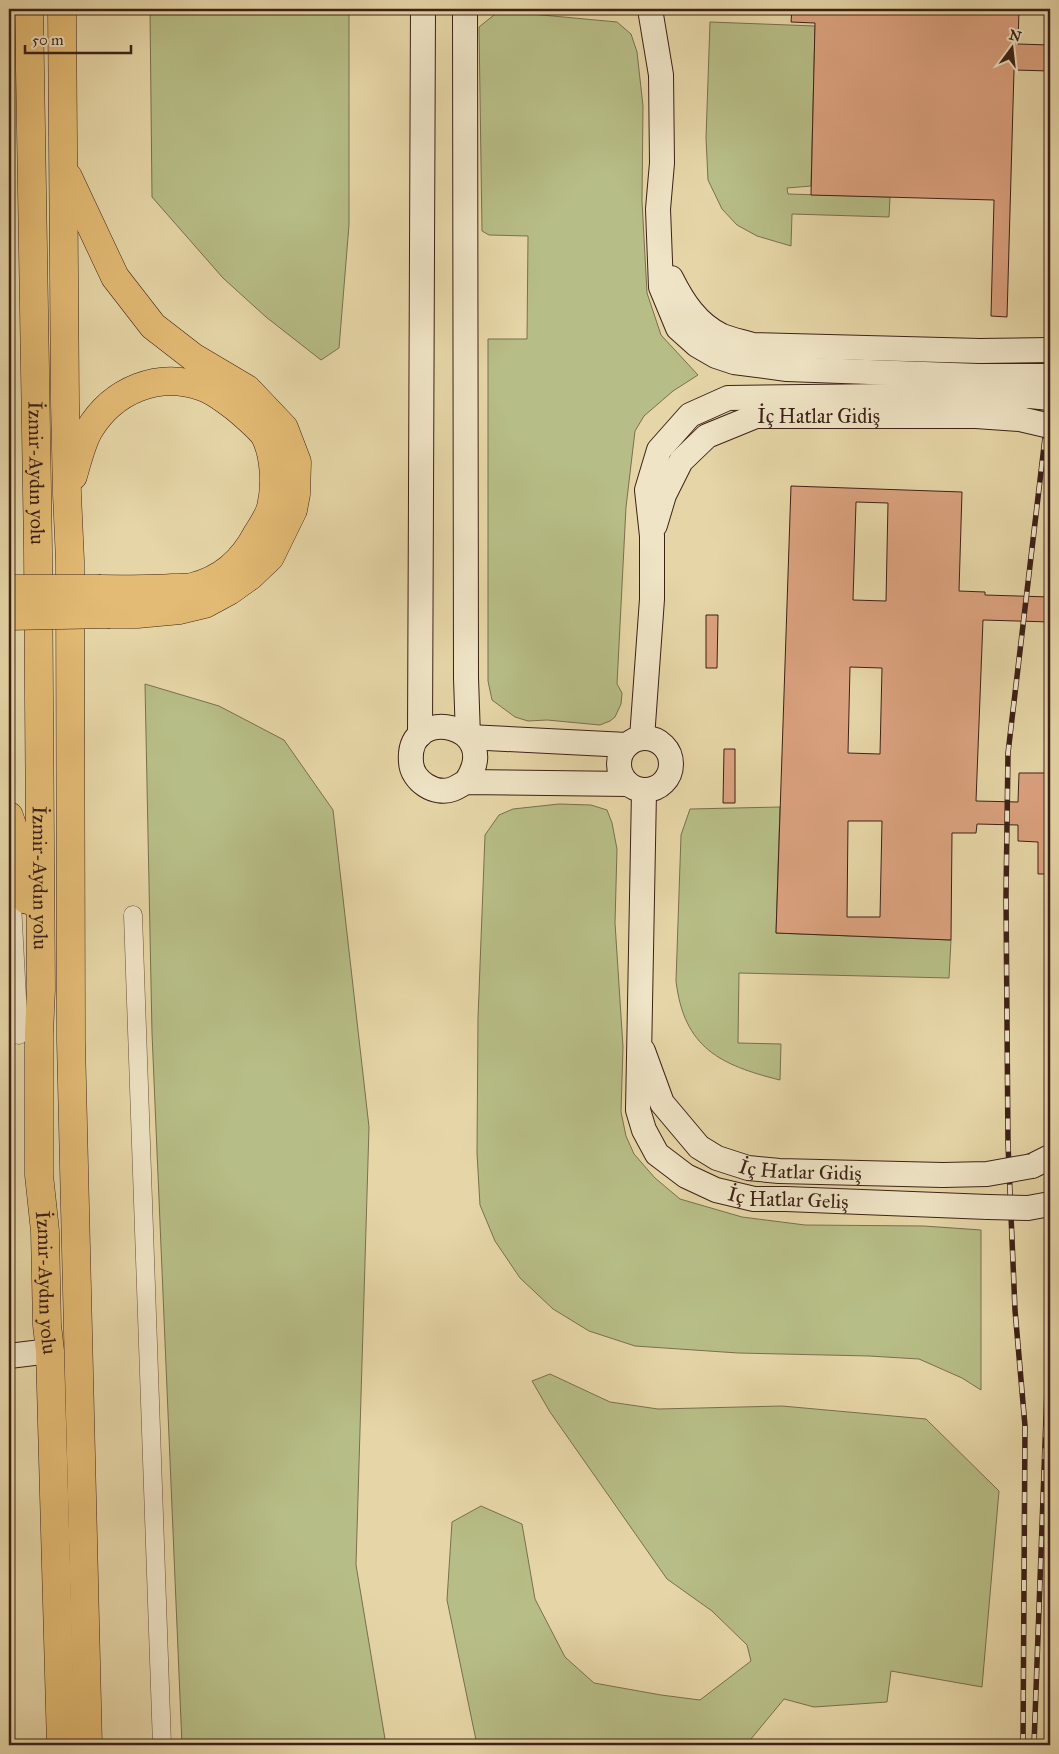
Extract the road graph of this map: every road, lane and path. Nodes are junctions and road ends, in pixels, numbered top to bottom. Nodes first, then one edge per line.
1 (29, 9) edge
2 (62, 9) edge
3 (423, 9) edge
4 (465, 9) edge
5 (650, 9) edge
6 (64, 170) junction
7 (658, 209) junction
8 (1050, 350) edge
9 (1050, 376) edge
10 (977, 396) junction
11 (1050, 398) edge
12 (1050, 426) edge
13 (67, 494) junction
14 (652, 536) junction
15 (9, 589) edge
16 (9, 616) edge
17 (420, 735) junction
18 (468, 737) junction
19 (634, 741) junction
20 (466, 782) junction
21 (636, 788) junction
22 (9, 816) edge
23 (9, 879) edge
24 (133, 915) dead end
25 (41, 989) junction
26 (22, 1035) edge
27 (638, 1038) junction
28 (1044, 1162) edge
29 (1050, 1204) edge
30 (50, 1351) junction
31 (9, 1356) edge
32 (61, 1745) edge
33 (88, 1745) edge
34 (162, 1745) edge

1 - 25 highway, İzmir-Aydın yolu
2 - 6 highway, İzmir-Aydın yolu
3 - 17 street
4 - 18 street
5 - 7 street
6 - 13 highway, İzmir-Aydın yolu
6 - 16 highway, bridge
7 - 8 street
7 - 10 street
9 - 10 street, bridge
10 - 11 street, bridge
10 - 12 street, İç Hatlar Gidiş, bridge
10 - 14 street, İç Hatlar Gidiş
10 - 14 street
13 - 15 highway, bridge
13 - 33 highway, İzmir-Aydın yolu
14 - 19 street
17 - 18 street
17 - 20 street
18 - 19 street
18 - 20 street
19 - 21 street
19 - 21 street
20 - 21 street
21 - 27 street, İç Hatlar Geliş
22 - 25 highway
23 - 26 street
24 - 34 street
25 - 26 highway, İzmir-Aydın yolu
26 - 30 highway, İzmir-Aydın yolu
27 - 28 street, İç Hatlar Gidiş, bridge
27 - 29 street, İç Hatlar Geliş, bridge
30 - 31 street
30 - 32 highway, İzmir-Aydın yolu

